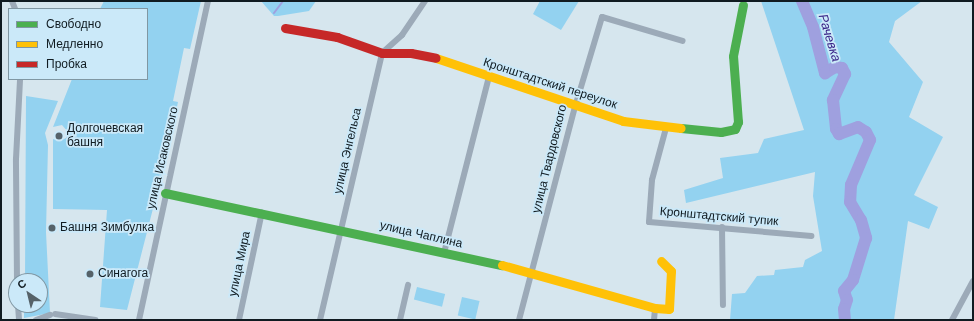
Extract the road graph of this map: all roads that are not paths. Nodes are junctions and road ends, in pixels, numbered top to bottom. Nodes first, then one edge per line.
1 (208, 1) edge
2 (425, 1) edge
3 (743, 5) dead end
4 (285, 28) dead end
5 (683, 41) dead end
6 (382, 53) junction
7 (489, 77) junction
8 (20, 80) edge
9 (575, 107) junction
10 (666, 128) junction
11 (165, 193) junction
12 (262, 212) junction
13 (722, 227) junction
14 (340, 230) junction
15 (811, 236) dead end
16 (444, 253) junction
17 (661, 261) dead end
18 (533, 272) junction
19 (17, 273) edge
20 (973, 281) edge
21 (408, 286) dead end
22 (723, 305) dead end
23 (655, 308) junction
24 (36, 320) edge
25 (96, 320) edge
26 (139, 320) edge
27 (239, 320) edge
28 (320, 320) edge
29 (400, 320) edge
30 (519, 320) edge
31 (654, 320) edge
32 (952, 320) edge

1 - 11 street, улица Исаковского
2 - 6 street
3 - 10 street, Кронштадтский переулок
4 - 6 street, Кронштадтский переулок
5 - 9 street, улица Твардовского
6 - 7 street, Кронштадтский переулок
6 - 14 street, улица Энгельса
7 - 9 street, Кронштадтский переулок
7 - 16 street
8 - 19 street
9 - 10 street, Кронштадтский переулок
9 - 18 street, улица Твардовского
10 - 13 street, Кронштадтский тупик
11 - 12 street, улица Чаплина
11 - 26 street, улица Исаковского
12 - 14 street, улица Чаплина
12 - 27 street, улица Мира
13 - 15 street, Кронштадтский тупик
13 - 22 street
14 - 16 street, улица Чаплина
14 - 28 street, улица Энгельса
16 - 18 street, улица Чаплина
17 - 23 street, улица Чаплина
18 - 23 street, улица Чаплина
18 - 30 street, улица Твардовского
20 - 32 street
21 - 29 street
23 - 31 street
24 - 25 street

